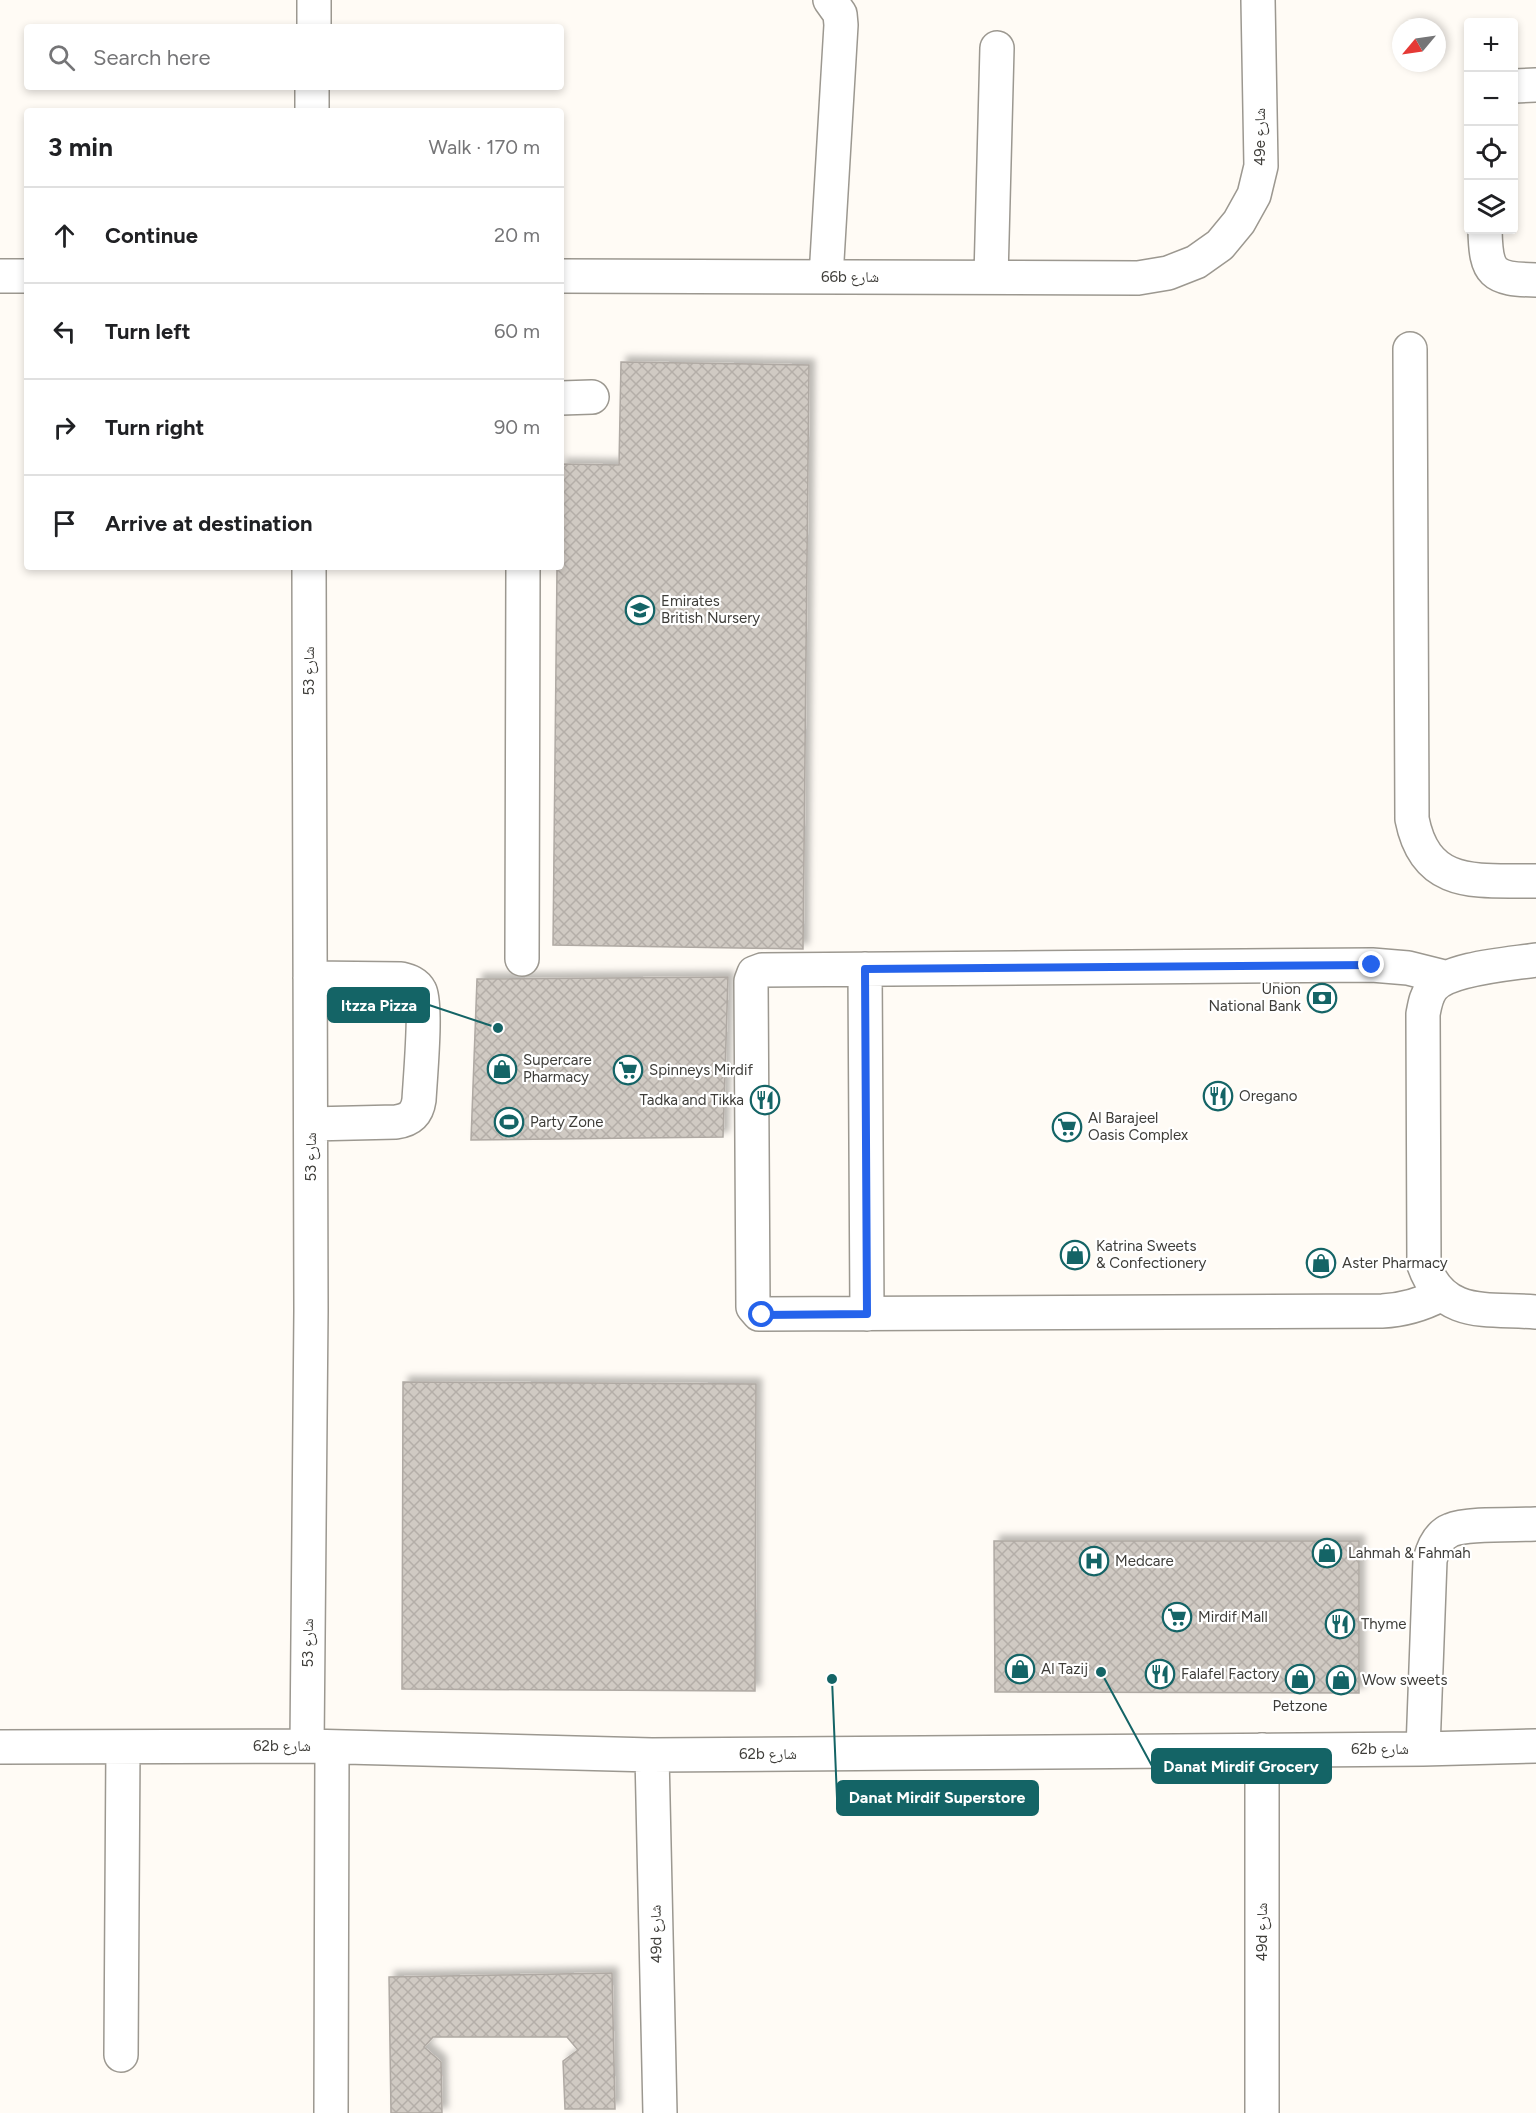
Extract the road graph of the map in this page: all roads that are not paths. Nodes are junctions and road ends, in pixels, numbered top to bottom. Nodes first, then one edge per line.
1 (314, 0) edge
2 (830, 0) edge
3 (1258, 0) edge
4 (314, 24) edge
5 (998, 48) dead end
6 (1536, 85) edge
7 (1518, 86) edge
8 (312, 90) edge
9 (312, 108) edge
10 (1485, 234) edge
11 (0, 276) edge
12 (24, 276) edge
13 (564, 276) edge
14 (826, 277) junction
15 (991, 277) junction
16 (1138, 278) joint
17 (1536, 280) edge
18 (1410, 349) dead end
19 (309, 570) edge
20 (523, 570) edge
21 (1536, 881) edge
22 (522, 959) dead end
23 (1536, 960) edge
24 (865, 969) junction
25 (1444, 977) junction
26 (310, 978) junction
27 (311, 1124) junction
28 (1440, 1295) junction
29 (1536, 1312) edge
30 (867, 1314) junction
31 (1536, 1524) edge
32 (320, 1746) junction
33 (1536, 1746) edge
34 (0, 1747) edge
35 (123, 1747) junction
36 (1423, 1749) junction
37 (1262, 1750) junction
38 (652, 1755) junction
39 (121, 2055) dead end
40 (331, 2113) edge
41 (660, 2113) edge
42 (1262, 2113) edge

1 - 4 street
2 - 14 street
3 - 16 street, 49e شارع
5 - 15 street
6 - 7 street
8 - 9 street
10 - 17 street
11 - 12 street
13 - 14 street, 66b شارع
14 - 15 street, 66b شارع
15 - 16 street, 66b شارع
18 - 21 street
19 - 26 street, شارع 53
20 - 22 street
23 - 25 street
24 - 25 street
24 - 30 street
24 - 30 street
25 - 28 street
26 - 27 street, شارع 53
26 - 27 street
27 - 32 street, شارع 53
28 - 29 street
28 - 30 street
31 - 36 street
32 - 35 street, 62b شارع
32 - 38 street, 62b شارع
32 - 40 street, شارع 53
33 - 36 street, 62b شارع
34 - 35 street, 62b شارع
35 - 39 street
36 - 37 street, 62b شارع
37 - 38 street, 62b شارع
37 - 42 street, 49d شارع
38 - 41 street, 49d شارع

